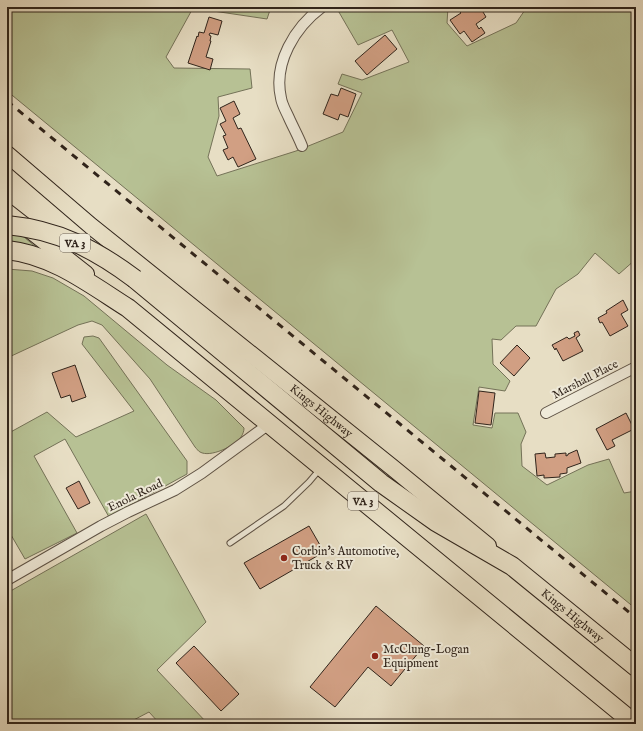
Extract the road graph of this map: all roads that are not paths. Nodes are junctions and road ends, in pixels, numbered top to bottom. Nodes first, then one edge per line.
1 (322, 7) edge
2 (302, 146) dead end
3 (7, 154) edge
4 (7, 212) edge
5 (7, 224) edge
6 (7, 250) edge
7 (128, 308) junction
8 (636, 367) edge
9 (546, 413) dead end
10 (269, 424) junction
11 (321, 467) junction
12 (230, 543) dead end
13 (512, 566) junction
14 (7, 580) edge
15 (636, 667) edge
16 (635, 724) edge

1 - 2 street
3 - 13 main road, Kings Highway
4 - 7 main road
5 - 13 highway, VA 3, bridge
6 - 7 highway, VA 3
7 - 10 highway, VA 3
8 - 9 street, Marshall Place
10 - 11 highway, VA 3
10 - 14 street, Enola Road
11 - 12 lane
11 - 16 highway, VA 3
13 - 15 highway, Kings Highway / VA 3

